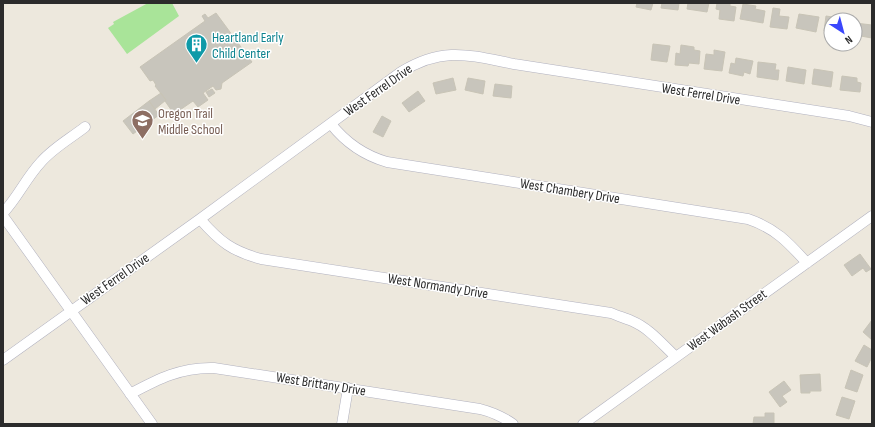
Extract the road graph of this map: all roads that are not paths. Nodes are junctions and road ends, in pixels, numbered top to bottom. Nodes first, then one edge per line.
1 (872, 122) edge
2 (331, 124) junction
3 (85, 127) dead end
4 (3, 212) edge
5 (3, 216) edge
6 (872, 216) edge
7 (200, 219) junction
8 (807, 263) junction
9 (70, 311) junction
10 (676, 357) junction
11 (3, 360) edge
12 (348, 388) junction
13 (130, 394) junction
14 (152, 424) edge
15 (342, 424) edge
16 (514, 424) edge
17 (583, 424) edge

1 - 2 street, West Ferrel Drive
2 - 7 street, West Ferrel Drive
2 - 8 street, West Chambery Drive
3 - 4 street
5 - 9 street
6 - 8 street, West Wabash Street
7 - 9 street, West Ferrel Drive
7 - 10 street, West Normandy Drive
8 - 10 street, West Wabash Street
9 - 11 street, West Ferrel Drive
9 - 13 street
10 - 17 street, West Wabash Street
12 - 13 street, West Brittany Drive
12 - 15 street
12 - 16 street, West Brittany Drive
13 - 14 street

